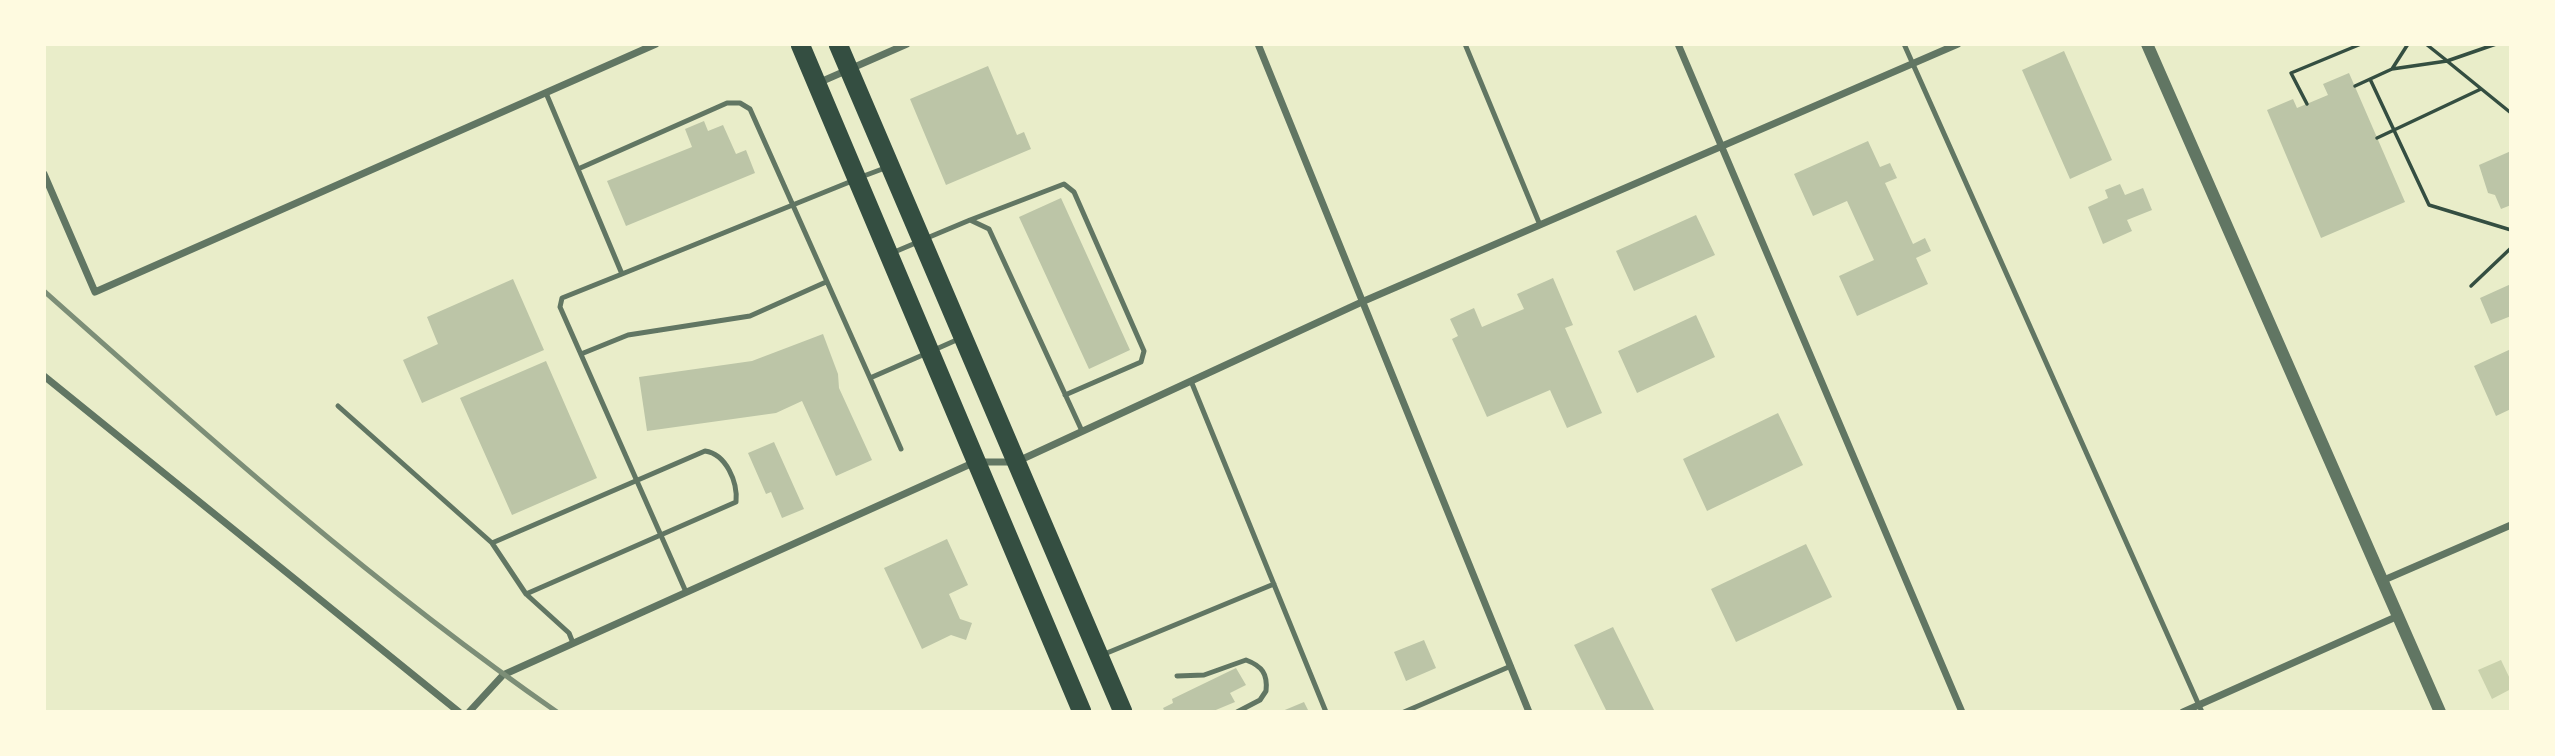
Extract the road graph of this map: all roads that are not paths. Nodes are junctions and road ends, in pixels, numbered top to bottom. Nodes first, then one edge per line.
1 (656, 44) edge
2 (800, 44) edge
3 (838, 44) edge
4 (906, 44) edge
5 (1258, 44) edge
6 (1465, 44) edge
7 (1678, 44) edge
8 (1905, 44) edge
9 (1958, 44) edge
10 (2147, 44) edge
11 (1913, 63) junction
12 (850, 69) junction
13 (817, 83) junction
14 (546, 93) junction
15 (1724, 146) junction
16 (891, 166) junction
17 (578, 169) junction
18 (44, 174) edge
19 (857, 179) junction
20 (791, 206) junction
21 (970, 220) junction
22 (1540, 225) junction
23 (922, 240) junction
24 (889, 255) junction
25 (622, 274) junction
26 (826, 282) junction
27 (1364, 301) junction
28 (964, 337) junction
29 (929, 352) junction
30 (581, 354) junction
31 (44, 376) edge
32 (870, 378) junction
33 (1191, 381) junction
34 (1065, 395) junction
35 (338, 406) dead end
36 (1082, 432) junction
37 (901, 449) dead end
38 (975, 462) junction
39 (1016, 462) junction
40 (636, 481) junction
41 (2511, 525) edge
42 (660, 535) junction
43 (492, 543) junction
44 (2384, 580) junction
45 (1275, 584) junction
46 (685, 593) junction
47 (526, 594) junction
48 (2398, 616) junction
49 (573, 643) junction
50 (1099, 657) junction
51 (1511, 666) junction
52 (1177, 676) dead end
53 (2200, 709) edge
54 (459, 712) edge
55 (469, 712) edge
56 (1082, 712) edge
57 (1123, 712) edge
58 (1237, 712) edge
59 (1326, 712) edge
60 (1404, 712) edge
61 (1529, 712) edge
62 (1962, 712) edge
63 (2183, 712) edge
64 (2440, 712) edge

1 - 14 street
2 - 13 highway
3 - 12 highway
4 - 12 street
5 - 27 street
6 - 22 lane
7 - 15 street
8 - 11 lane
9 - 11 street
10 - 44 street
11 - 15 street
11 - 53 lane
12 - 13 street
12 - 16 highway
13 - 19 highway
14 - 17 lane
14 - 18 street
15 - 22 street
15 - 62 street
16 - 19 lane
16 - 23 highway
17 - 20 lane
17 - 25 lane
19 - 20 lane
19 - 24 highway
20 - 25 lane
20 - 26 lane
21 - 23 lane
21 - 34 lane
21 - 34 lane
22 - 27 street
23 - 24 lane
23 - 28 highway
24 - 29 highway
25 - 30 lane
26 - 30 lane
26 - 32 lane
27 - 33 street
27 - 51 street
28 - 29 lane
28 - 39 highway
29 - 32 lane
29 - 38 highway
30 - 40 lane
31 - 54 street
32 - 37 lane
33 - 36 street
33 - 45 lane
34 - 36 lane
35 - 43 lane
36 - 39 street
38 - 39 street
38 - 46 street
38 - 56 highway
39 - 50 highway
40 - 42 lane
40 - 42 lane
40 - 43 lane
41 - 44 street
42 - 46 lane
42 - 47 lane
43 - 47 lane
44 - 48 street
45 - 50 lane
45 - 59 lane
46 - 49 street
47 - 49 lane
48 - 53 street
48 - 64 street
49 - 55 street
50 - 57 highway
51 - 60 lane
51 - 61 street
52 - 58 lane
53 - 63 street

